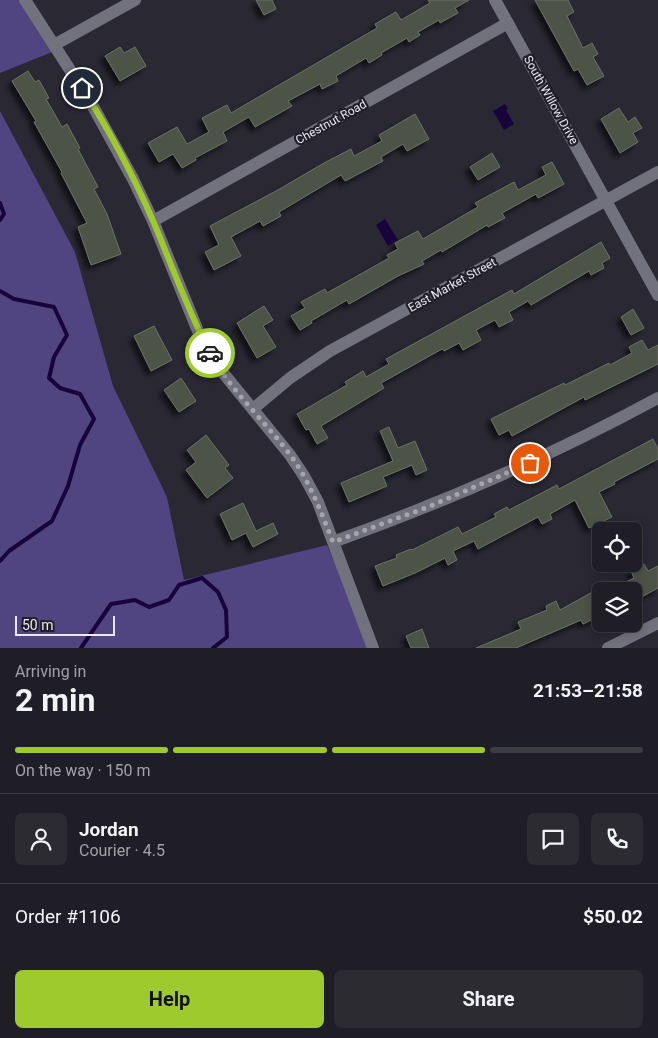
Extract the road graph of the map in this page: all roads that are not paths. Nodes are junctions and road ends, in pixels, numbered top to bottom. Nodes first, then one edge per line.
1 (25, 0) edge
2 (135, 0) edge
3 (495, 0) edge
4 (508, 23) junction
5 (54, 45) junction
6 (658, 172) edge
7 (606, 201) junction
8 (153, 221) junction
9 (658, 295) edge
10 (658, 398) edge
11 (253, 409) junction
12 (333, 542) junction
13 (658, 623) edge
14 (373, 648) edge
15 (608, 648) edge

1 - 5 street
2 - 5 street
3 - 4 street, South Willow Drive
4 - 7 street, South Willow Drive
4 - 8 street, Chestnut Road
5 - 8 street
6 - 7 street, East Market Street
7 - 9 street, South Willow Drive
7 - 11 street, East Market Street
8 - 11 street
10 - 12 street
11 - 12 street
12 - 14 street
13 - 15 street

